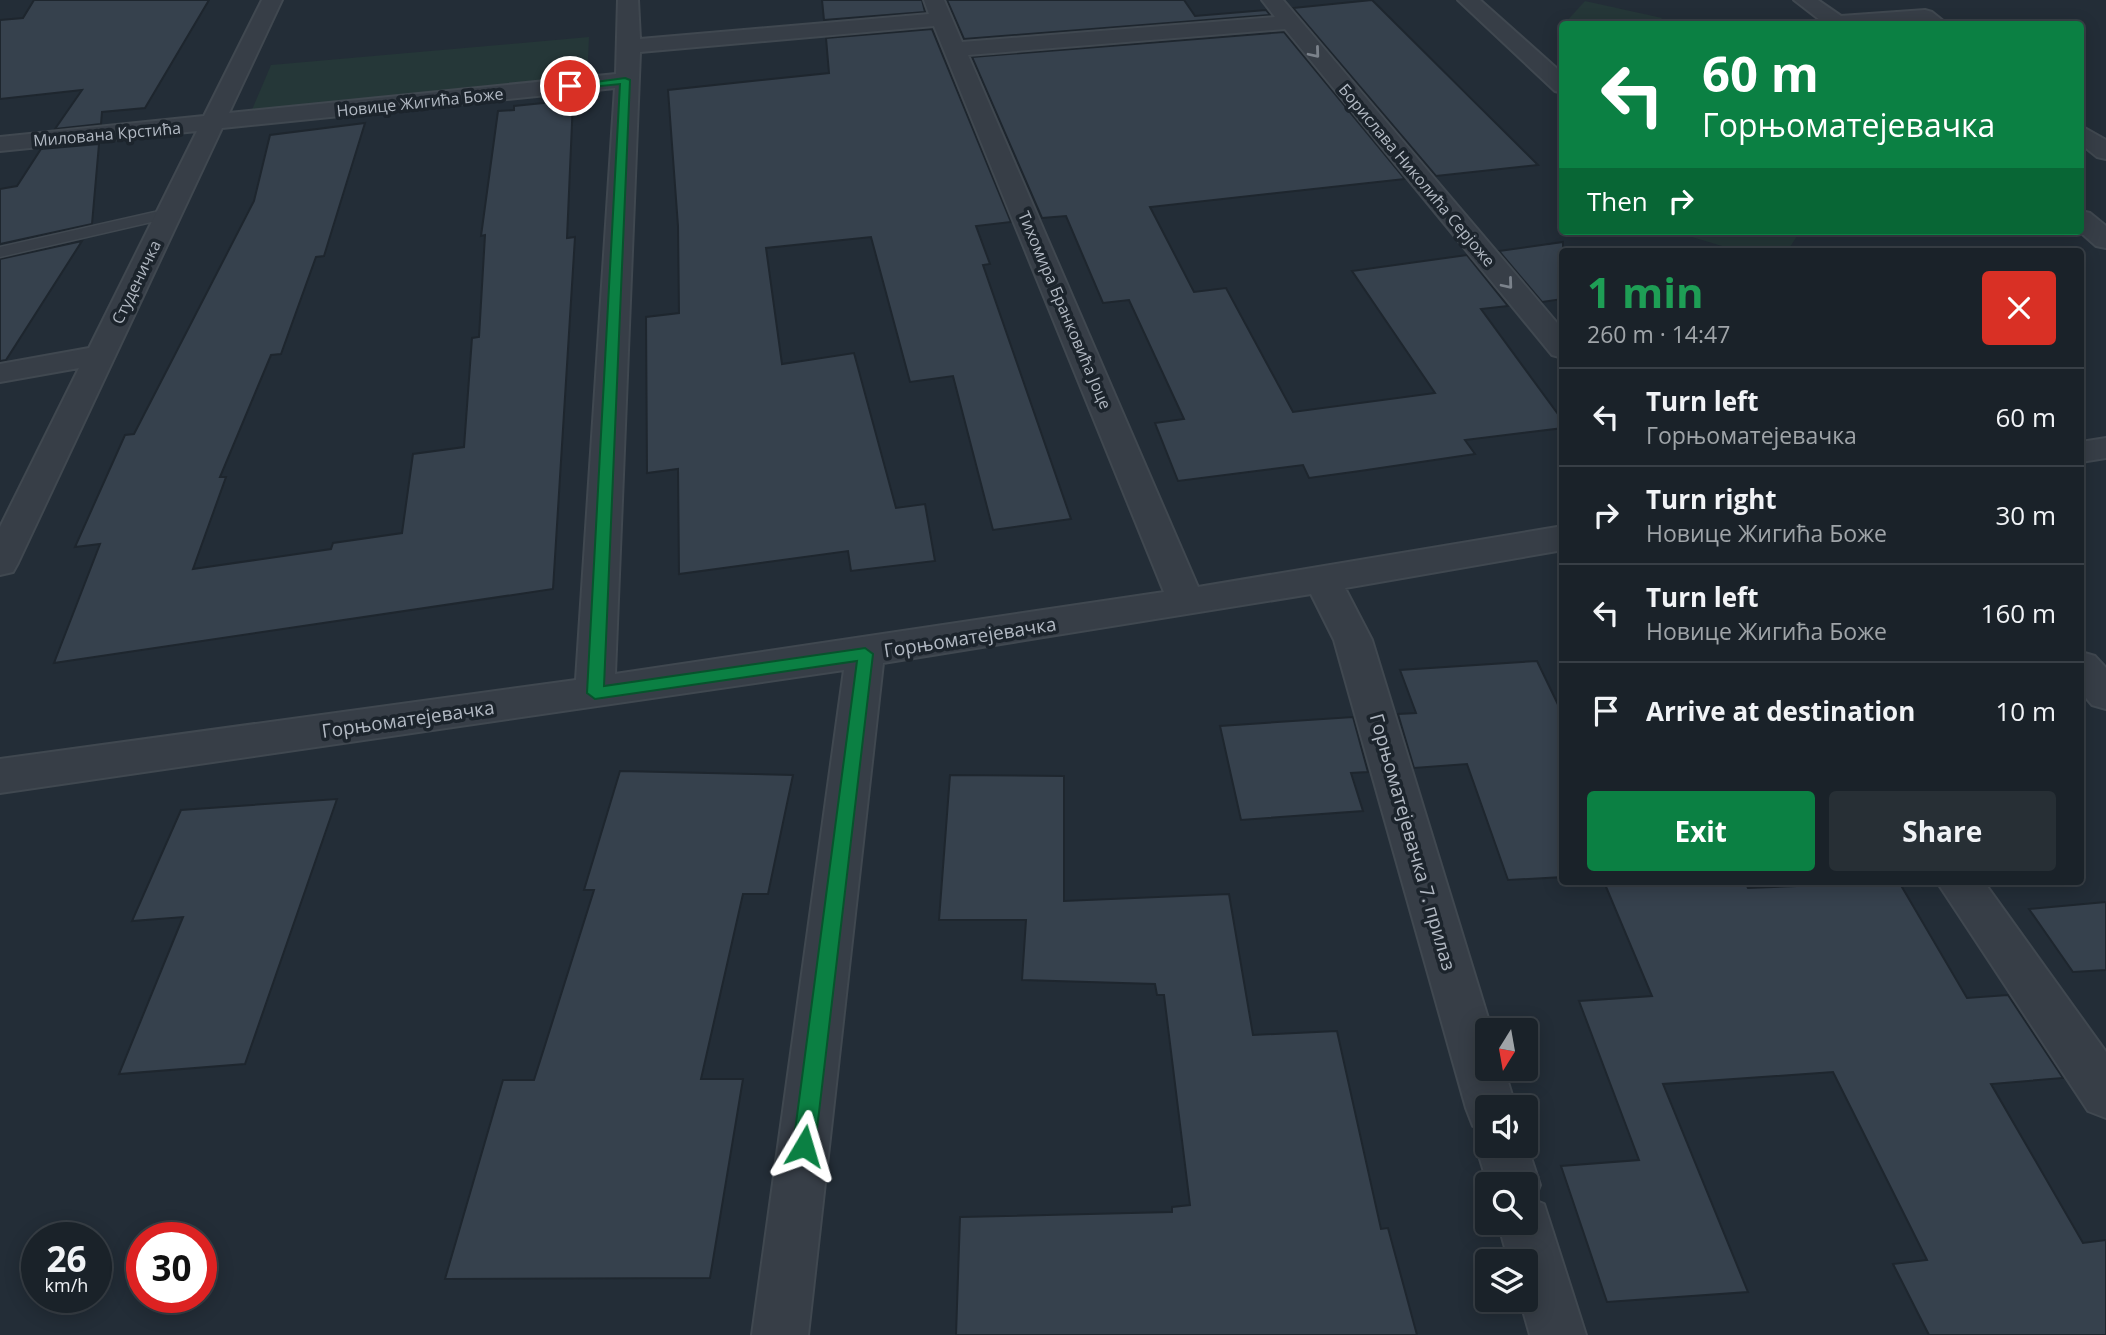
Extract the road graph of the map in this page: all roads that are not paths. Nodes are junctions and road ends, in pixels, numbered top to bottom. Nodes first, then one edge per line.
1 (272, 0) edge
2 (628, 0) edge
3 (1272, 0) edge
4 (1468, 0) edge
5 (1804, 0) edge
6 (938, 9) edge
7 (1833, 21) edge
8 (1870, 21) edge
9 (1932, 21) edge
10 (1290, 22) junction
11 (629, 46) junction
12 (956, 49) junction
13 (625, 80) junction
14 (1559, 82) edge
15 (214, 124) junction
16 (2084, 135) edge
17 (0, 144) edge
18 (2106, 152) edge
19 (169, 214) junction
20 (2084, 222) edge
21 (2106, 240) edge
22 (0, 252) edge
23 (1559, 344) edge
24 (101, 355) junction
25 (0, 373) edge
26 (2106, 448) edge
27 (2084, 452) edge
28 (1559, 539) edge
29 (0, 563) edge
30 (1324, 581) junction
31 (1186, 603) junction
32 (865, 654) junction
33 (2084, 669) edge
34 (595, 693) junction
35 (2106, 694) edge
36 (0, 776) edge
37 (1961, 885) edge
38 (2106, 1094) edge
39 (1487, 1095) edge
40 (1529, 1235) edge
41 (780, 1335) edge
42 (1558, 1335) edge

1 - 15 street, Студеничка
2 - 11 street
3 - 10 street, Борислава Николића Серјоже
4 - 14 street
5 - 7 street
6 - 11 street, Тихомира Бранковића Јоце
6 - 12 street, Тихомира Бранковића Јоце
8 - 9 street
10 - 12 street
10 -> 23 street, Борислава Николића Серјоже
11 - 13 street
12 - 31 street, Тихомира Бранковића Јоце
13 - 15 street, Новице Жигића Боже
13 - 34 street
15 - 17 street, Милована Крстића
15 - 19 street, Студеничка
16 - 18 street
19 - 22 lane
19 - 24 street, Студеничка
20 - 21 street
24 - 25 street
24 - 29 street, Студеничка
26 - 27 street
28 - 30 street, Горњоматејевачка
30 - 31 street, Горњоматејевачка
30 - 39 street, Горњоматејевачка 7. прилаз
31 - 32 street, Горњоматејевачка
32 - 34 street, Горњоматејевачка
32 - 41 street
33 - 35 street
34 - 36 street, Горњоматејевачка
37 - 38 street
40 - 42 street

